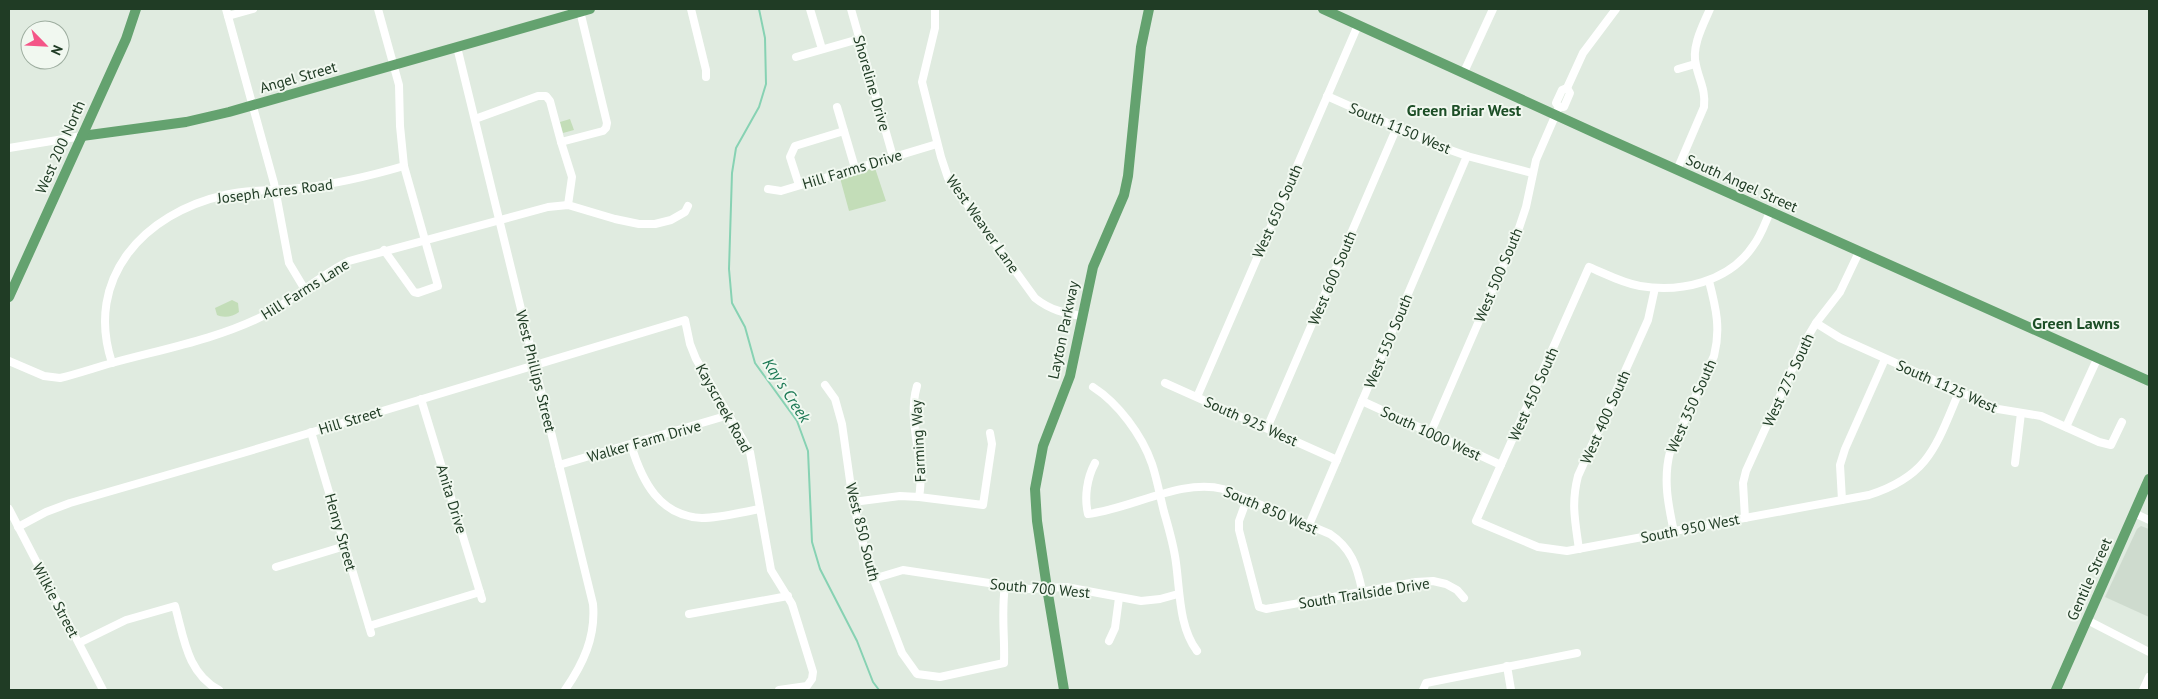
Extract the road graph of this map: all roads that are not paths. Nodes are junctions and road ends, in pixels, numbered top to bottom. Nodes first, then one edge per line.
1 (136, 9) edge
2 (253, 9) edge
3 (378, 9) edge
4 (691, 9) edge
5 (810, 9) edge
6 (851, 9) edge
7 (935, 9) edge
8 (1149, 9) edge
9 (1323, 9) edge
10 (1493, 9) edge
11 (1616, 9) edge
12 (1710, 9) edge
13 (585, 10) edge
14 (227, 12) edge
15 (1358, 25) junction
16 (859, 38) junction
17 (457, 47) junction
18 (822, 49) junction
19 (796, 57) dead end
20 (1695, 64) junction
21 (394, 65) junction
22 (1678, 69) dead end
23 (1464, 72) junction
24 (706, 77) dead end
25 (1327, 96) junction
26 (253, 106) junction
27 (837, 107) dead end
28 (1557, 110) junction
29 (475, 118) junction
30 (1397, 127) junction
31 (844, 131) junction
32 (82, 136) junction
33 (561, 142) junction
34 (937, 144) junction
35 (9, 148) edge
36 (1467, 156) junction
37 (893, 157) junction
38 (404, 166) junction
39 (855, 168) junction
40 (1677, 170) junction
41 (1532, 173) junction
42 (799, 185) junction
43 (276, 189) junction
44 (768, 189) dead end
45 (568, 205) junction
46 (688, 206) dead end
47 (1770, 212) junction
48 (499, 219) junction
49 (425, 239) junction
50 (384, 250) junction
51 (1859, 252) junction
52 (1709, 281) junction
53 (304, 288) junction
54 (1654, 288) junction
55 (9, 297) edge
56 (1082, 316) junction
57 (685, 320) joint
58 (1816, 323) junction
59 (2098, 357) junction
60 (1885, 359) junction
61 (9, 361) edge
62 (112, 363) junction
63 (534, 365) junction
64 (2149, 381) edge
65 (1165, 383) dead end
66 (825, 385) dead end
67 (917, 386) dead end
68 (1093, 386) dead end
69 (1959, 392) junction
70 (1197, 396) junction
71 (421, 399) junction
72 (1362, 402) junction
73 (2020, 413) junction
74 (729, 415) junction
75 (2122, 422) dead end
76 (2066, 427) junction
77 (1267, 428) junction
78 (311, 432) junction
79 (990, 433) dead end
80 (1430, 434) junction
81 (631, 445) junction
82 (1337, 460) junction
83 (1095, 463) dead end
84 (2015, 463) dead end
85 (559, 465) junction
86 (1501, 465) junction
87 (2149, 479) edge
88 (1160, 495) junction
89 (919, 496) junction
90 (1247, 499) junction
91 (1842, 500) junction
92 (853, 502) junction
93 (9, 509) edge
94 (760, 509) junction
95 (2134, 513) junction
96 (1744, 518) junction
97 (1476, 520) joint
98 (2149, 520) edge
99 (1309, 525) junction
100 (18, 527) junction
101 (1674, 532) junction
102 (345, 546) junction
103 (1578, 549) junction
104 (276, 567) dead end
105 (874, 579) junction
106 (1005, 586) junction
107 (1047, 588) junction
108 (1362, 590) junction
109 (1178, 594) junction
110 (788, 596) junction
111 (1120, 598) junction
112 (1464, 598) dead end
113 (444, 603) joint
114 (689, 614) dead end
115 (2087, 620) junction
116 (1109, 641) dead end
117 (79, 644) junction
118 (1197, 651) dead end
119 (2149, 652) edge
120 (1577, 653) dead end
121 (1508, 666) junction
122 (2149, 677) edge
123 (1424, 686) edge
124 (104, 690) edge
125 (220, 690) edge
126 (565, 690) edge
127 (779, 690) edge
128 (1064, 690) edge
129 (1511, 690) edge
130 (2056, 690) edge
131 (2144, 690) edge

1 - 32 main road, West 200 North
2 - 14 street
3 - 21 street
4 - 24 street
5 - 18 street
6 - 16 street, Shoreline Drive
7 - 34 street, West Weaver Lane
8 - 56 main road, Layton Parkway
9 - 15 main road, South Angel Street
10 - 23 street
11 - 28 street, West 500 South
12 - 20 street
13 - 17 main road, Angel Street
13 - 33 street
14 - 26 street
15 - 23 main road, South Angel Street
15 - 25 street, West 650 South
16 - 18 street
16 - 37 street, Shoreline Drive
17 - 21 main road, Angel Street
17 - 29 street, West Phillips Street
18 - 19 street
20 - 22 street
20 - 40 street
21 - 26 main road, Angel Street
21 - 38 street
23 - 28 main road, South Angel Street
25 - 30 street, South 1150 West
25 - 70 street, West 650 South
26 - 32 main road, Angel Street
26 - 43 street
27 - 31 street
28 - 40 main road, South Angel Street
28 - 41 street, West 500 South
29 - 33 street
29 - 48 street, West Phillips Street
30 - 36 street, South 1150 West
30 - 77 street, West 600 South
31 - 39 street
31 - 42 street
32 - 35 street, Angel Street
32 - 55 main road, West 200 North
33 - 45 street
34 - 37 street, Hill Farms Drive
34 - 56 street, West Weaver Lane
36 - 41 street, South 1150 West
36 - 72 street, West 550 South
37 - 39 street, Hill Farms Drive
38 - 43 street, Joseph Acres Road
38 - 49 street
39 - 42 street, Hill Farms Drive
40 - 47 main road, South Angel Street
41 - 80 street, West 500 South
42 - 44 street, Hill Farms Drive
43 - 53 street
43 - 62 street, Joseph Acres Road
45 - 46 street, Hill Farms Lane
45 - 48 street, Hill Farms Lane
47 - 51 main road, South Angel Street
47 - 52 street
48 - 49 street, Hill Farms Lane
48 - 63 street, West Phillips Street
49 - 50 street, Hill Farms Lane
49 - 50 street
50 - 53 street, Hill Farms Lane
51 - 58 street, West 275 South
51 - 59 main road, South Angel Street
52 - 54 street
52 - 101 street, West 350 South
53 - 62 street, Hill Farms Lane
54 - 86 street, West 450 South
54 - 103 street, West 400 South
56 - 107 main road, Layton Parkway
57 - 63 street, Hill Street
57 - 74 street, Kayscreek Road
58 - 60 street, South 1125 West
58 - 96 street, West 275 South
59 - 64 main road, South Angel Street
59 - 76 street
60 - 69 street, South 1125 West
60 - 91 street
61 - 62 street, Hill Farms Lane
63 - 71 street, Hill Street
63 - 85 street, West Phillips Street
65 - 70 street, South 925 West
66 - 92 street, West 850 South
67 - 89 street, Farming Way
68 - 88 street
69 - 73 street, South 1125 West
69 - 91 street, South 950 West
70 - 77 street, South 925 West
71 - 78 street, Hill Street
71 - 113 street, Anita Drive
72 - 80 street, South 1000 West
72 - 82 street, West 550 South
73 - 76 street, South 1125 West
73 - 84 street
74 - 81 street, Walker Farm Drive
74 - 94 street, Kayscreek Road
75 - 76 street, South 1125 West
77 - 82 street, South 925 West
78 - 100 street, Hill Street
78 - 102 street, Henry Street
79 - 89 street
80 - 86 street, South 1000 West
81 - 85 street, Walker Farm Drive
81 - 94 street
82 - 99 street, West 550 South
83 - 88 street, South 850 West
85 - 126 street, West Phillips Street
86 - 97 street, West 450 South
87 - 95 main road, Gentile Street
88 - 90 street, South 850 West
88 - 109 street
89 - 92 street
90 - 99 street, South 850 West
90 - 108 street, South Trailside Drive
91 - 96 street, South 950 West
92 - 105 street, West 850 South
93 - 100 street, Wilkie Street
94 - 110 street, Kayscreek Road
95 - 98 street
95 - 115 main road, Gentile Street
96 - 101 street, South 950 West
97 - 103 street, South 950 West
99 - 108 street, South 850 West
100 - 117 street, Wilkie Street
101 - 103 street, South 950 West
102 - 104 street
102 - 113 street, Henry Street
105 - 106 street, South 700 West
105 - 106 street, West 850 South
106 - 107 street, South 700 West
107 - 111 street, South 700 West
107 - 128 main road, Layton Parkway
108 - 112 street, South Trailside Drive
109 - 111 street, South 700 West
109 - 118 street
110 - 114 street
110 - 127 street, Kayscreek Road
111 - 116 street
115 - 119 street
115 - 130 main road, Gentile Street
117 - 124 street, Wilkie Street
117 - 125 street
120 - 121 street
121 - 123 street
121 - 129 street
122 - 131 street

